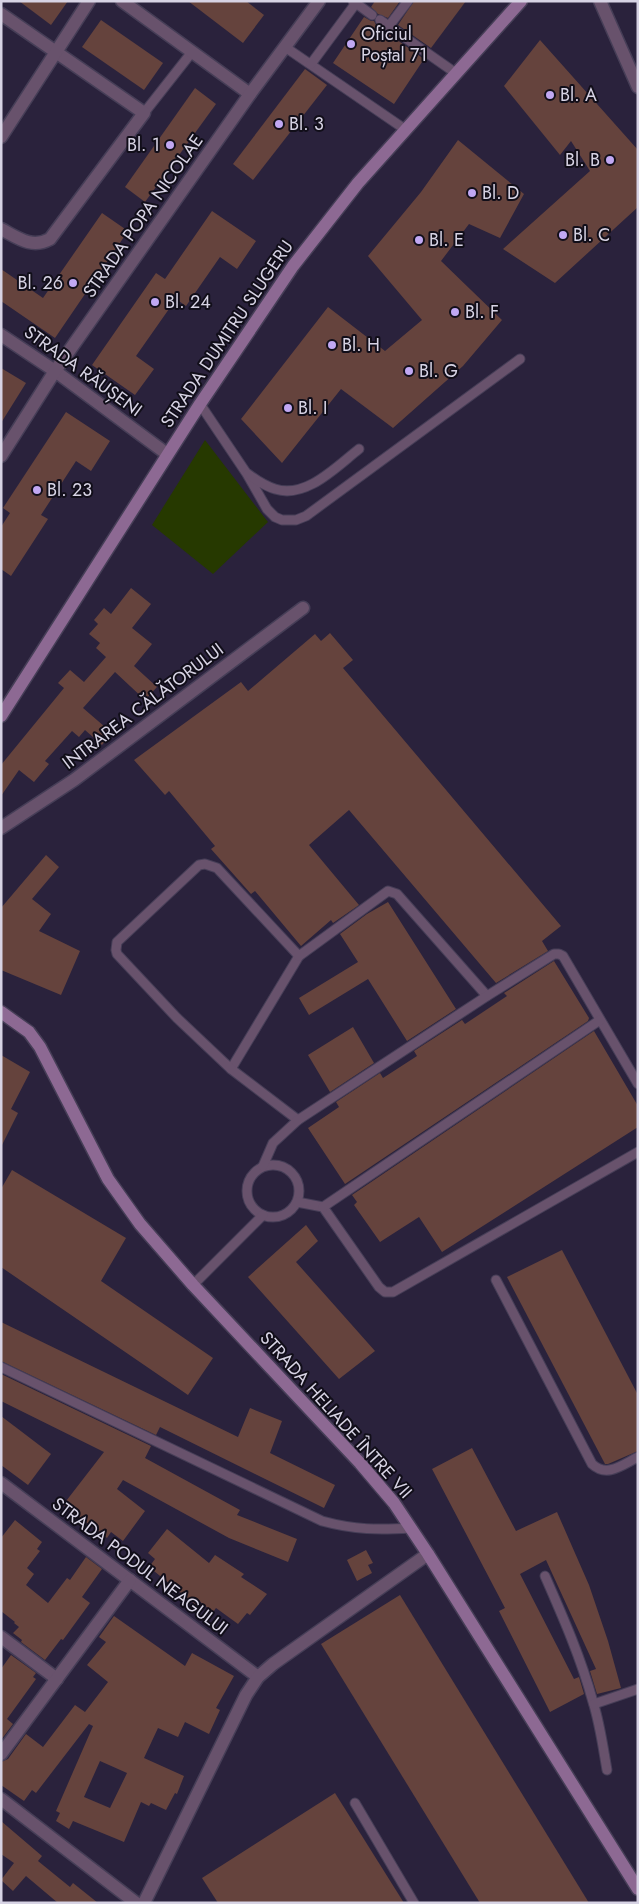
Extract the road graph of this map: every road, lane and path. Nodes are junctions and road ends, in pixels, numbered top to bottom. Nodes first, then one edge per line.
1 (89, 1) edge
2 (122, 1) edge
3 (319, 1) edge
4 (408, 1) edge
5 (521, 1) edge
6 (600, 1) edge
7 (355, 2) edge
8 (1, 14) edge
9 (372, 15) dead end
10 (380, 20) dead end
11 (390, 26) junction
12 (285, 47) junction
13 (55, 52) junction
14 (192, 52) junction
15 (311, 64) junction
16 (456, 74) junction
17 (638, 87) edge
18 (250, 94) junction
19 (144, 114) junction
20 (406, 130) junction
21 (1, 137) edge
22 (1, 229) edge
23 (1, 335) edge
24 (520, 359) dead end
25 (55, 371) junction
26 (200, 404) junction
27 (358, 449) dead end
28 (168, 454) junction
29 (1, 456) edge
30 (248, 474) junction
31 (302, 608) dead end
32 (1, 716) edge
33 (1, 828) edge
34 (299, 956) junction
35 (487, 996) junction
36 (1, 1012) edge
37 (600, 1020) junction
38 (231, 1069) junction
39 (638, 1084) edge
40 (298, 1120) junction
41 (638, 1152) edge
42 (263, 1166) junction
43 (297, 1202) junction
44 (323, 1207) junction
45 (263, 1215) junction
46 (496, 1280) dead end
47 (193, 1285) junction
48 (1, 1367) edge
49 (638, 1457) edge
50 (1, 1483) edge
51 (412, 1528) junction
52 (428, 1554) junction
53 (545, 1576) dead end
54 (130, 1580) junction
55 (1, 1637) edge
56 (258, 1677) junction
57 (57, 1679) junction
58 (638, 1689) edge
59 (594, 1704) junction
60 (1, 1754) edge
61 (607, 1770) dead end
62 (1, 1799) edge
63 (355, 1803) dead end
64 (638, 1889) edge
65 (136, 1903) edge
66 (144, 1903) edge
67 (414, 1903) edge

1 - 13 street
2 - 14 street
3 - 12 street, STRADA POPA NICOLAE
4 - 11 lane
5 - 16 street, STRADA DUMITRU SLUGERU
6 - 17 street
7 - 9 lane
7 - 15 lane
8 - 13 street
10 - 11 lane
11 - 16 lane
12 - 15 lane
12 - 18 street, STRADA POPA NICOLAE
13 - 19 street
13 - 21 street
14 - 18 street
14 - 19 lane
15 - 20 lane
16 - 20 street, STRADA DUMITRU SLUGERU
18 - 25 street, STRADA POPA NICOLAE
19 - 22 street
20 - 26 street, STRADA DUMITRU SLUGERU
23 - 25 street, STRADA RĂUȘENI
24 - 30 lane
25 - 28 street, STRADA RĂUȘENI
25 - 29 street, STRADA POPA NICOLAE
26 - 28 street, STRADA DUMITRU SLUGERU
26 - 30 lane
27 - 30 lane
28 - 32 street, STRADA DUMITRU SLUGERU
31 - 33 street, INTRAREA CĂLĂTORULUI
34 - 35 lane
34 - 38 lane
34 - 38 lane
35 - 37 lane
35 - 40 lane
36 - 47 street, STRADA HELIADE ÎNTRE VII
37 - 39 lane
37 - 44 lane
38 - 40 lane
40 - 42 lane
41 - 44 lane
42 - 43 lane
42 - 45 lane
43 - 44 lane
43 - 45 lane
45 - 47 lane
46 - 49 lane
47 - 51 street, STRADA HELIADE ÎNTRE VII
48 - 51 lane
50 - 54 street, STRADA PODUL NEAGULUI
51 - 52 street, STRADA HELIADE ÎNTRE VII
52 - 56 street
52 - 64 street, STRADA HELIADE ÎNTRE VII
53 - 59 lane
54 - 56 street, STRADA PODUL NEAGULUI
54 - 57 street
55 - 57 street
56 - 66 street
57 - 60 street
58 - 59 lane
59 - 61 lane
62 - 65 street
63 - 67 lane

